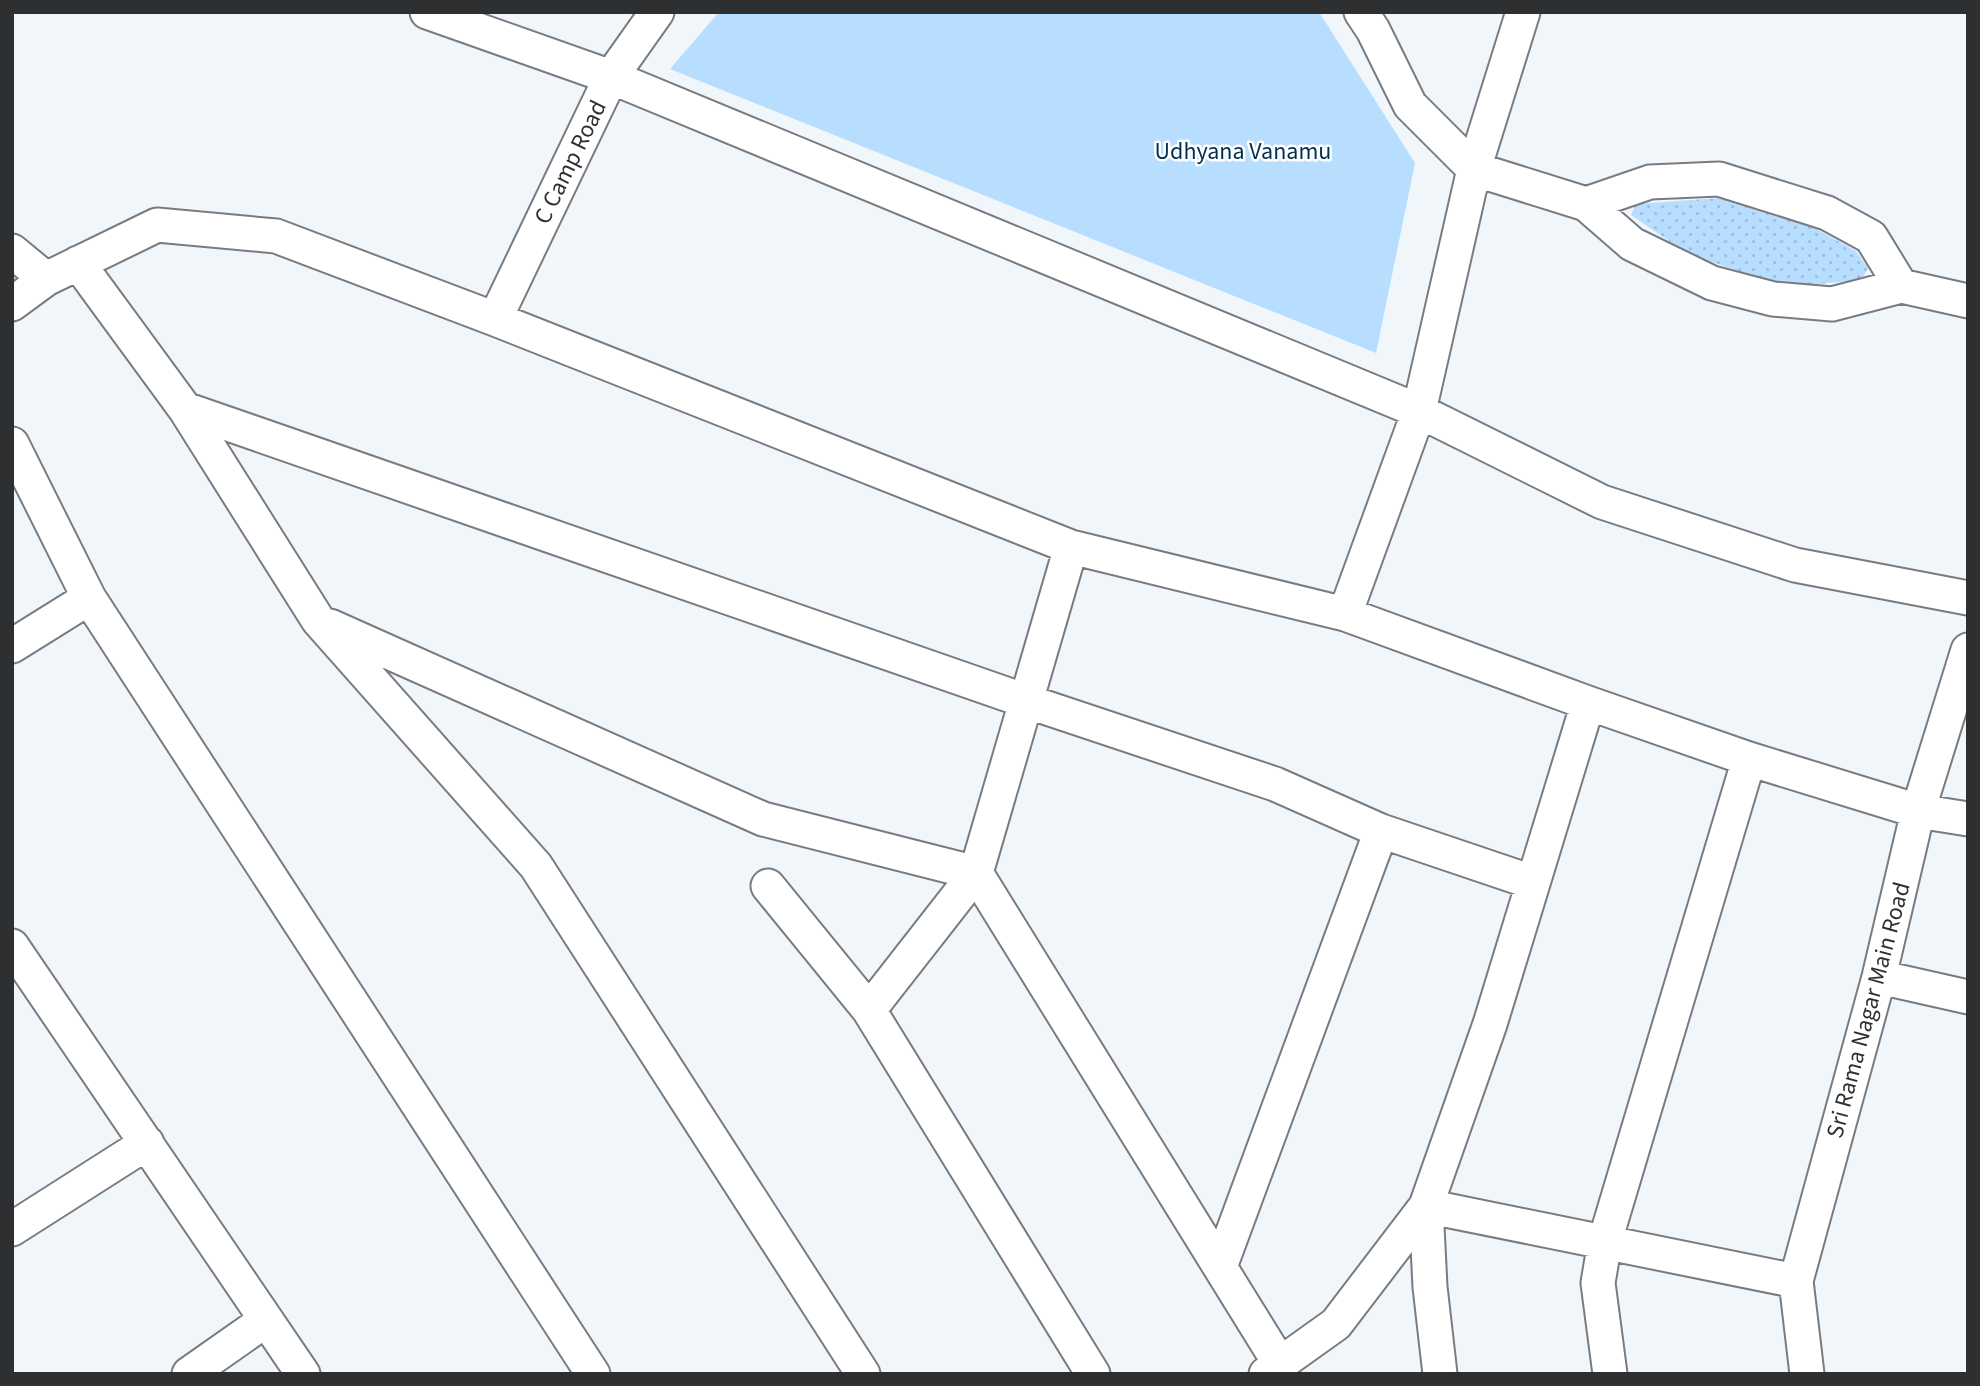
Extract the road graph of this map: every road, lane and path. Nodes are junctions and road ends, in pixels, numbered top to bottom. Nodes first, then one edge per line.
1 (427, 12) edge
2 (657, 12) edge
3 (1361, 12) edge
4 (1523, 12) edge
5 (611, 77) junction
6 (1474, 169) junction
7 (1586, 204) junction
8 (12, 251) edge
9 (78, 263) junction
10 (46, 279) junction
11 (1901, 286) junction
12 (1968, 301) edge
13 (12, 304) edge
14 (495, 319) junction
15 (186, 409) junction
16 (1419, 411) junction
17 (12, 444) edge
18 (1071, 547) junction
19 (89, 598) junction
20 (1968, 598) edge
21 (1345, 614) junction
22 (318, 621) junction
23 (12, 646) edge
24 (1968, 650) edge
25 (1026, 701) junction
26 (1588, 703) junction
27 (1749, 759) junction
28 (1918, 811) junction
29 (1968, 819) edge
30 (1381, 831) junction
31 (976, 873) junction
32 (1532, 882) junction
33 (768, 886) dead end
34 (12, 946) edge
35 (1879, 977) junction
36 (1968, 997) edge
37 (869, 1010) junction
38 (147, 1143) junction
39 (1426, 1206) junction
40 (12, 1228) edge
41 (1605, 1241) junction
42 (1220, 1266) junction
43 (1796, 1281) junction
44 (266, 1320) junction
45 (1273, 1369) edge
46 (189, 1374) edge
47 (303, 1374) edge
48 (593, 1374) edge
49 (863, 1374) edge
50 (1093, 1374) edge
51 (1440, 1374) edge
52 (1610, 1374) edge
53 (1807, 1374) edge

1 - 5 street
2 - 5 street, C Camp Road
3 - 6 street
4 - 6 street
5 - 14 street, C Camp Road
5 - 16 street
6 - 7 street
6 - 16 street
7 - 11 street
7 - 11 street
8 - 10 street
9 - 10 street
9 - 14 street
9 - 15 street
10 - 13 street
11 - 12 street
14 - 18 street
15 - 22 street
15 - 25 street
16 - 20 street
16 - 21 street
17 - 19 street
18 - 21 street
18 - 25 street
19 - 23 street
19 - 48 street
21 - 26 street
22 - 31 street
22 - 49 street
24 - 28 street, Sri Rama Nagar Main Road
25 - 30 street
25 - 31 street
26 - 27 street
26 - 32 street
27 - 28 street
27 - 41 street
28 - 29 street
28 - 35 street, Sri Rama Nagar Main Road
30 - 32 street
30 - 42 street
31 - 37 street
31 - 42 street
32 - 39 street
33 - 37 street
34 - 38 street
35 - 36 street
35 - 43 street, Sri Rama Nagar Main Road
37 - 50 street
38 - 40 street
38 - 44 street
39 - 41 street
39 - 45 street
39 - 51 street
41 - 43 street
41 - 52 street
42 - 45 street
43 - 53 street, Sri Rama Nagar Main Road
44 - 46 street
44 - 47 street

